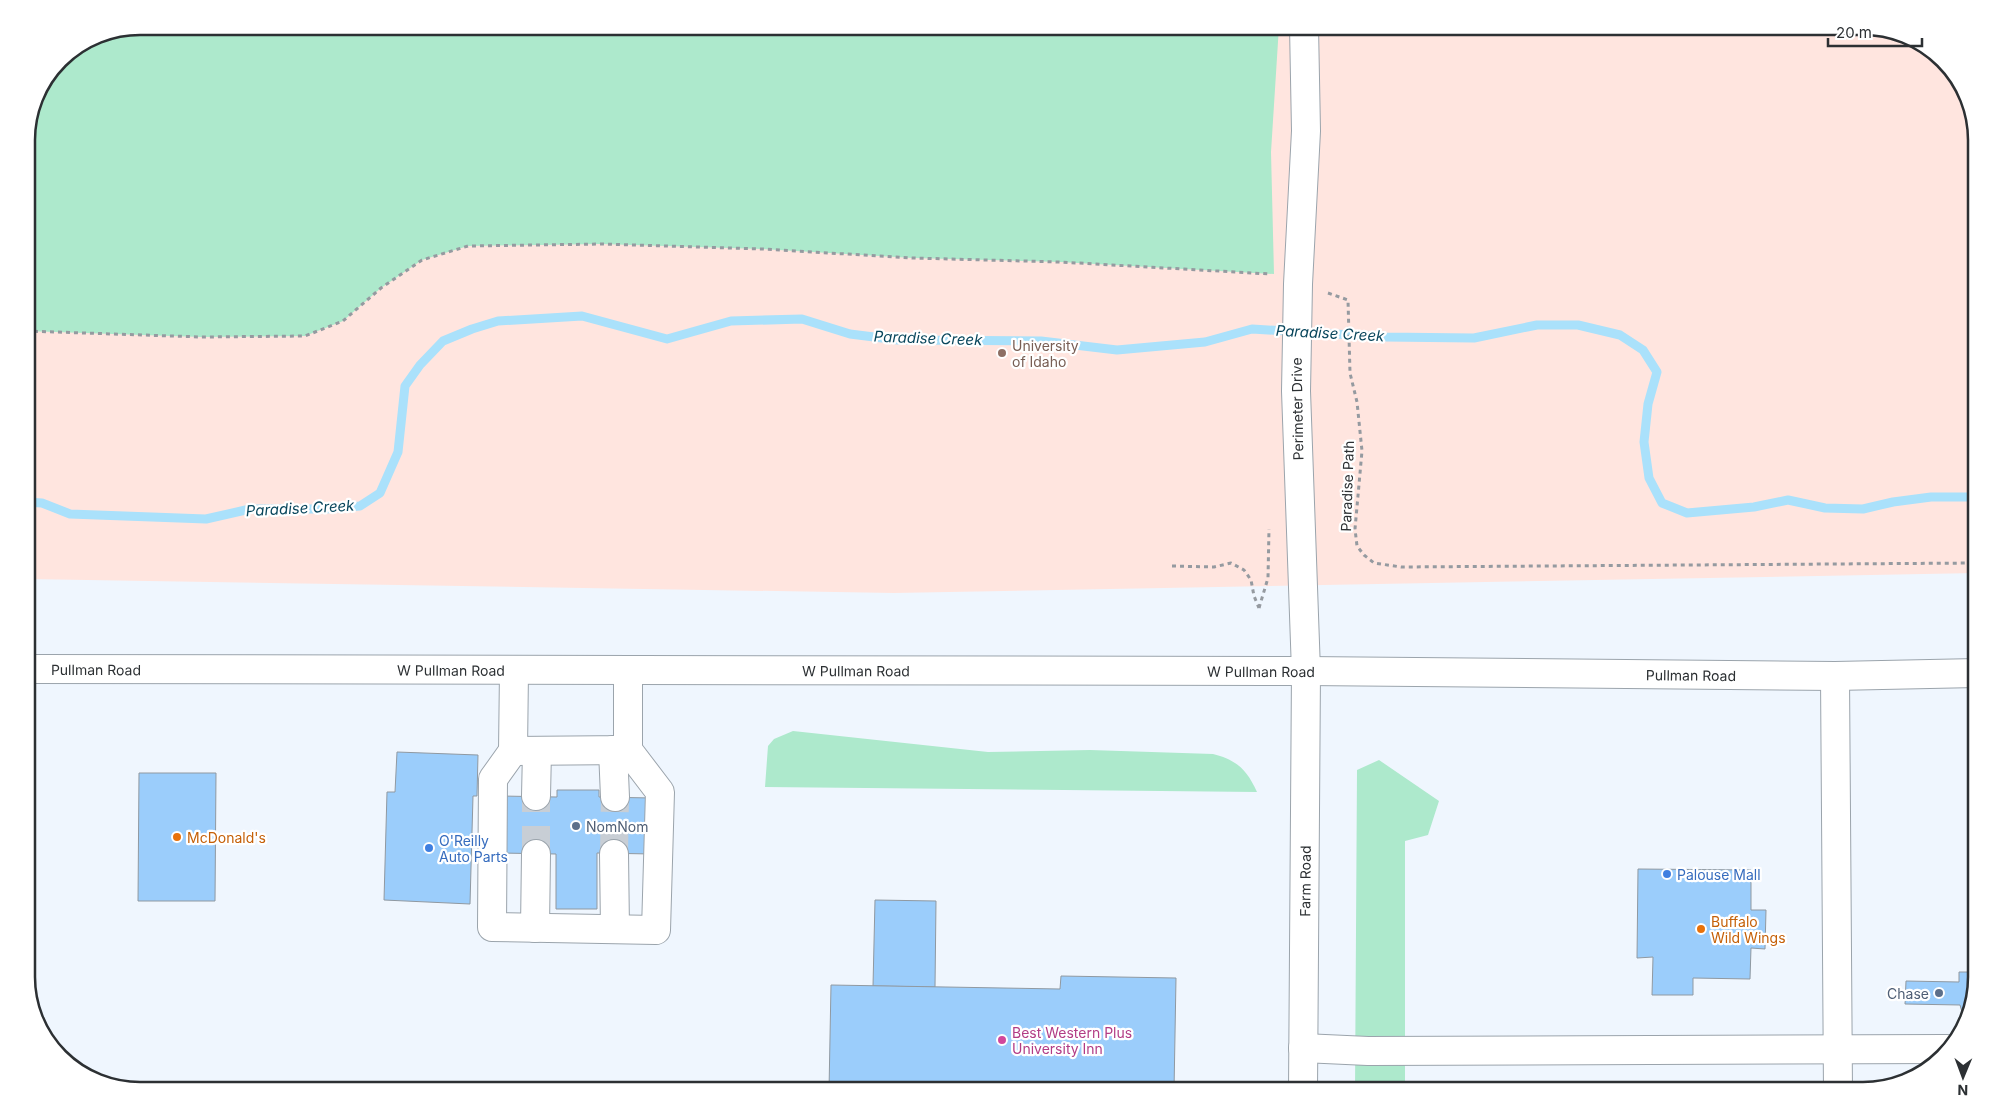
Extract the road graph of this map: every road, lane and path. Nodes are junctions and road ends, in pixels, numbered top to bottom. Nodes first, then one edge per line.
1 (1304, 35) edge
2 (1286, 279) junction
3 (1335, 296) dead end
4 (35, 331) edge
5 (1968, 563) edge
6 (1172, 566) dead end
7 (1259, 608) dead end
8 (35, 669) edge
9 (165, 669) joint
10 (514, 671) junction
11 (628, 671) junction
12 (1306, 672) junction
13 (1968, 673) edge
14 (1547, 674) joint
15 (1835, 676) junction
16 (621, 750) junction
17 (525, 751) junction
18 (536, 796) tunnel mouth
19 (615, 797) tunnel mouth
20 (536, 854) tunnel mouth
21 (614, 854) tunnel mouth
22 (535, 928) junction
23 (615, 930) junction
24 (1303, 1048) junction
25 (1838, 1049) junction
26 (1939, 1049) edge
27 (1303, 1082) edge
28 (1838, 1082) edge

1 - 2 main road, Perimeter Drive
2 - 4 path
2 - 12 main road, Perimeter Drive
3 - 5 path, Paradise Path
6 - 7 path
8 - 9 main road, Pullman Road
9 - 10 main road, W Pullman Road
10 - 11 main road, W Pullman Road
10 - 17 main road
11 - 12 main road, W Pullman Road
11 - 16 main road
12 - 14 main road, W Pullman Road
12 - 24 main road, Farm Road
13 - 15 main road
14 - 15 main road, Pullman Road
15 - 25 main road
16 - 17 main road
16 - 19 main road
16 - 23 main road
17 - 18 main road
17 - 22 main road
20 - 22 main road
21 - 23 main road
22 - 23 main road
24 - 25 main road
24 - 27 main road, Farm Road
25 - 26 main road
25 - 28 main road

